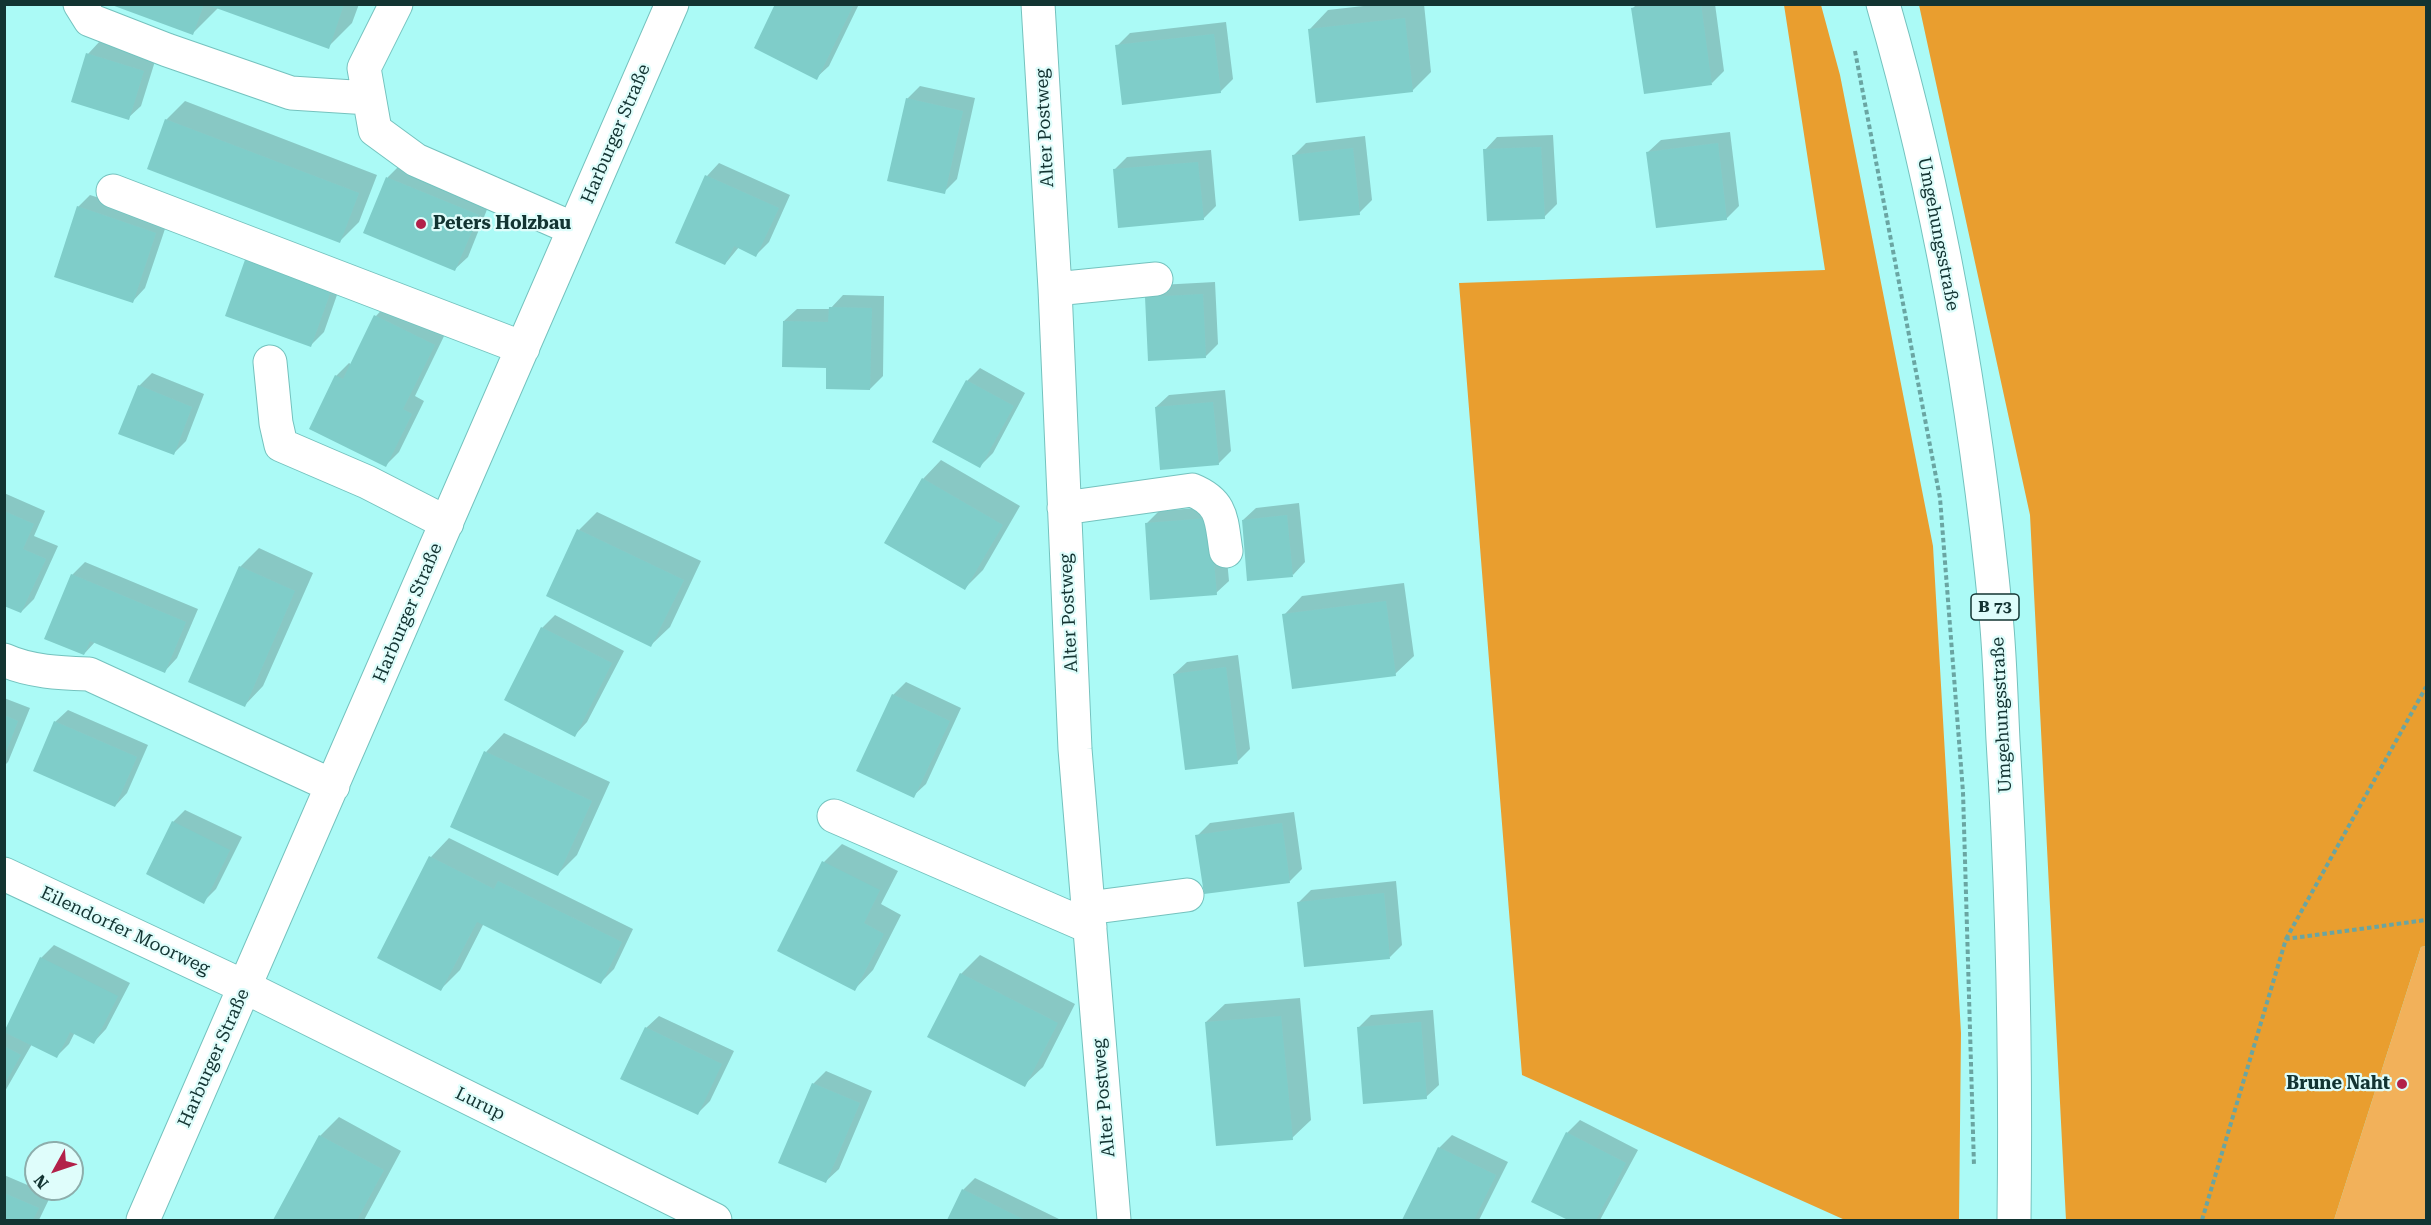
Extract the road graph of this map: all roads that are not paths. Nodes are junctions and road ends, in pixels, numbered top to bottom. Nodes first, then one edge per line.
1 (80, 4) edge
2 (396, 4) edge
3 (672, 4) edge
4 (1038, 4) edge
5 (1883, 4) edge
6 (369, 98) junction
7 (113, 190) dead end
8 (574, 229) junction
9 (1156, 279) dead end
10 (1055, 289) junction
11 (523, 348) junction
12 (270, 362) dead end
13 (1064, 508) junction
14 (447, 523) junction
15 (1226, 551) dead end
16 (4, 660) edge
17 (333, 786) junction
18 (834, 816) dead end
19 (4, 874) edge
20 (1187, 895) dead end
21 (1089, 918) junction
22 (246, 987) junction
23 (143, 1221) edge
24 (715, 1221) edge
25 (1114, 1221) edge
26 (2014, 1221) edge

1 - 6 street
2 - 6 street
3 - 8 street, Harburger Straße
4 - 10 street, Alter Postweg
5 - 26 street, Umgehungsstraße / B 73
6 - 8 street
7 - 11 street
8 - 11 street, Harburger Straße
9 - 10 street
10 - 13 street, Alter Postweg
11 - 14 street, Harburger Straße
12 - 14 street
13 - 15 street
13 - 21 street, Alter Postweg
14 - 17 street, Harburger Straße
16 - 17 street
17 - 22 street, Harburger Straße
18 - 21 street
19 - 22 street, Eilendorfer Moorweg
20 - 21 street
21 - 25 street, Alter Postweg
22 - 23 street, Harburger Straße
22 - 24 street, Lurup

